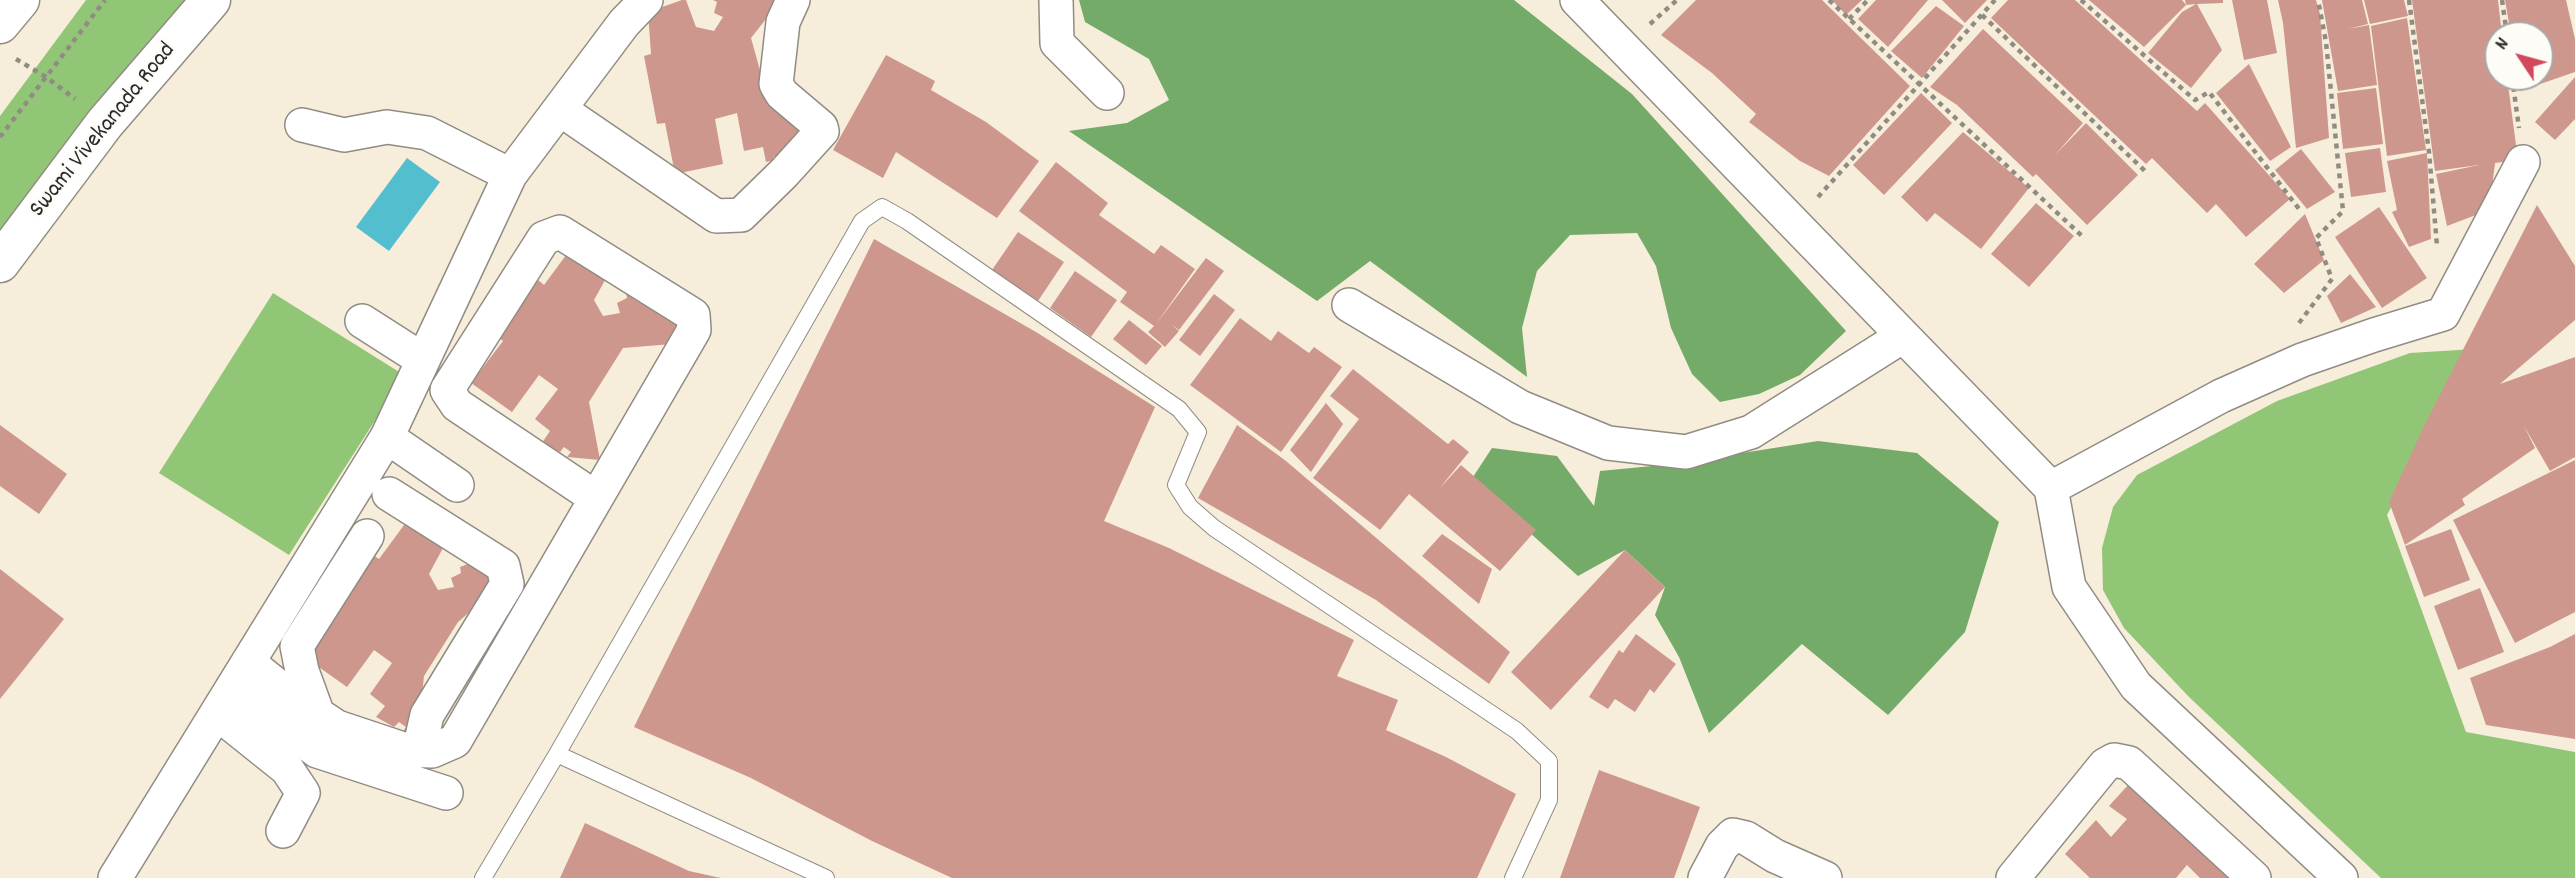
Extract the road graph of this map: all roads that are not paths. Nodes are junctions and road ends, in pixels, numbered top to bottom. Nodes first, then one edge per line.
1 (20, 0) edge
2 (211, 0) edge
3 (646, 0) edge
4 (793, 0) edge
5 (1056, 0) edge
6 (1577, 0) edge
7 (6, 40) edge
8 (1107, 93) dead end
9 (561, 110) junction
10 (302, 125) dead end
11 (2523, 162) road end
12 (510, 175) junction
13 (0, 263) edge
14 (1349, 304) dead end
15 (362, 321) dead end
16 (1903, 336) junction
17 (423, 360) junction
18 (387, 437) junction
19 (457, 485) dead end
20 (2051, 488) junction
21 (389, 494) dead end
22 (596, 498) junction
23 (367, 536) dead end
24 (232, 688) junction
25 (318, 715) junction
26 (419, 750) junction
27 (557, 754) junction
28 (446, 793) dead end
29 (283, 831) dead end
30 (1768, 867) edge
31 (2031, 871) edge
32 (115, 878) edge
33 (483, 878) edge
34 (826, 878) edge
35 (1513, 878) edge
36 (1705, 878) edge
37 (1825, 878) edge
38 (2254, 878) edge
39 (2341, 878) edge

1 - 7 street
2 - 13 street, Swami Vivekanada Road
3 - 9 street
4 - 9 street
5 - 8 street
6 - 16 street
9 - 12 street
10 - 12 street
11 - 20 street
12 - 17 street
14 - 16 street
15 - 17 street
16 - 20 street
17 - 18 street
18 - 19 street
18 - 24 street
20 - 39 street
21 - 26 street
22 - 22 street
22 - 26 street
23 - 25 street
24 - 25 street
24 - 28 street
24 - 29 street
24 - 32 street
25 - 26 street
27 - 33 lane
27 - 34 lane
27 - 35 lane
30 - 36 street
30 - 37 street
31 - 38 street

